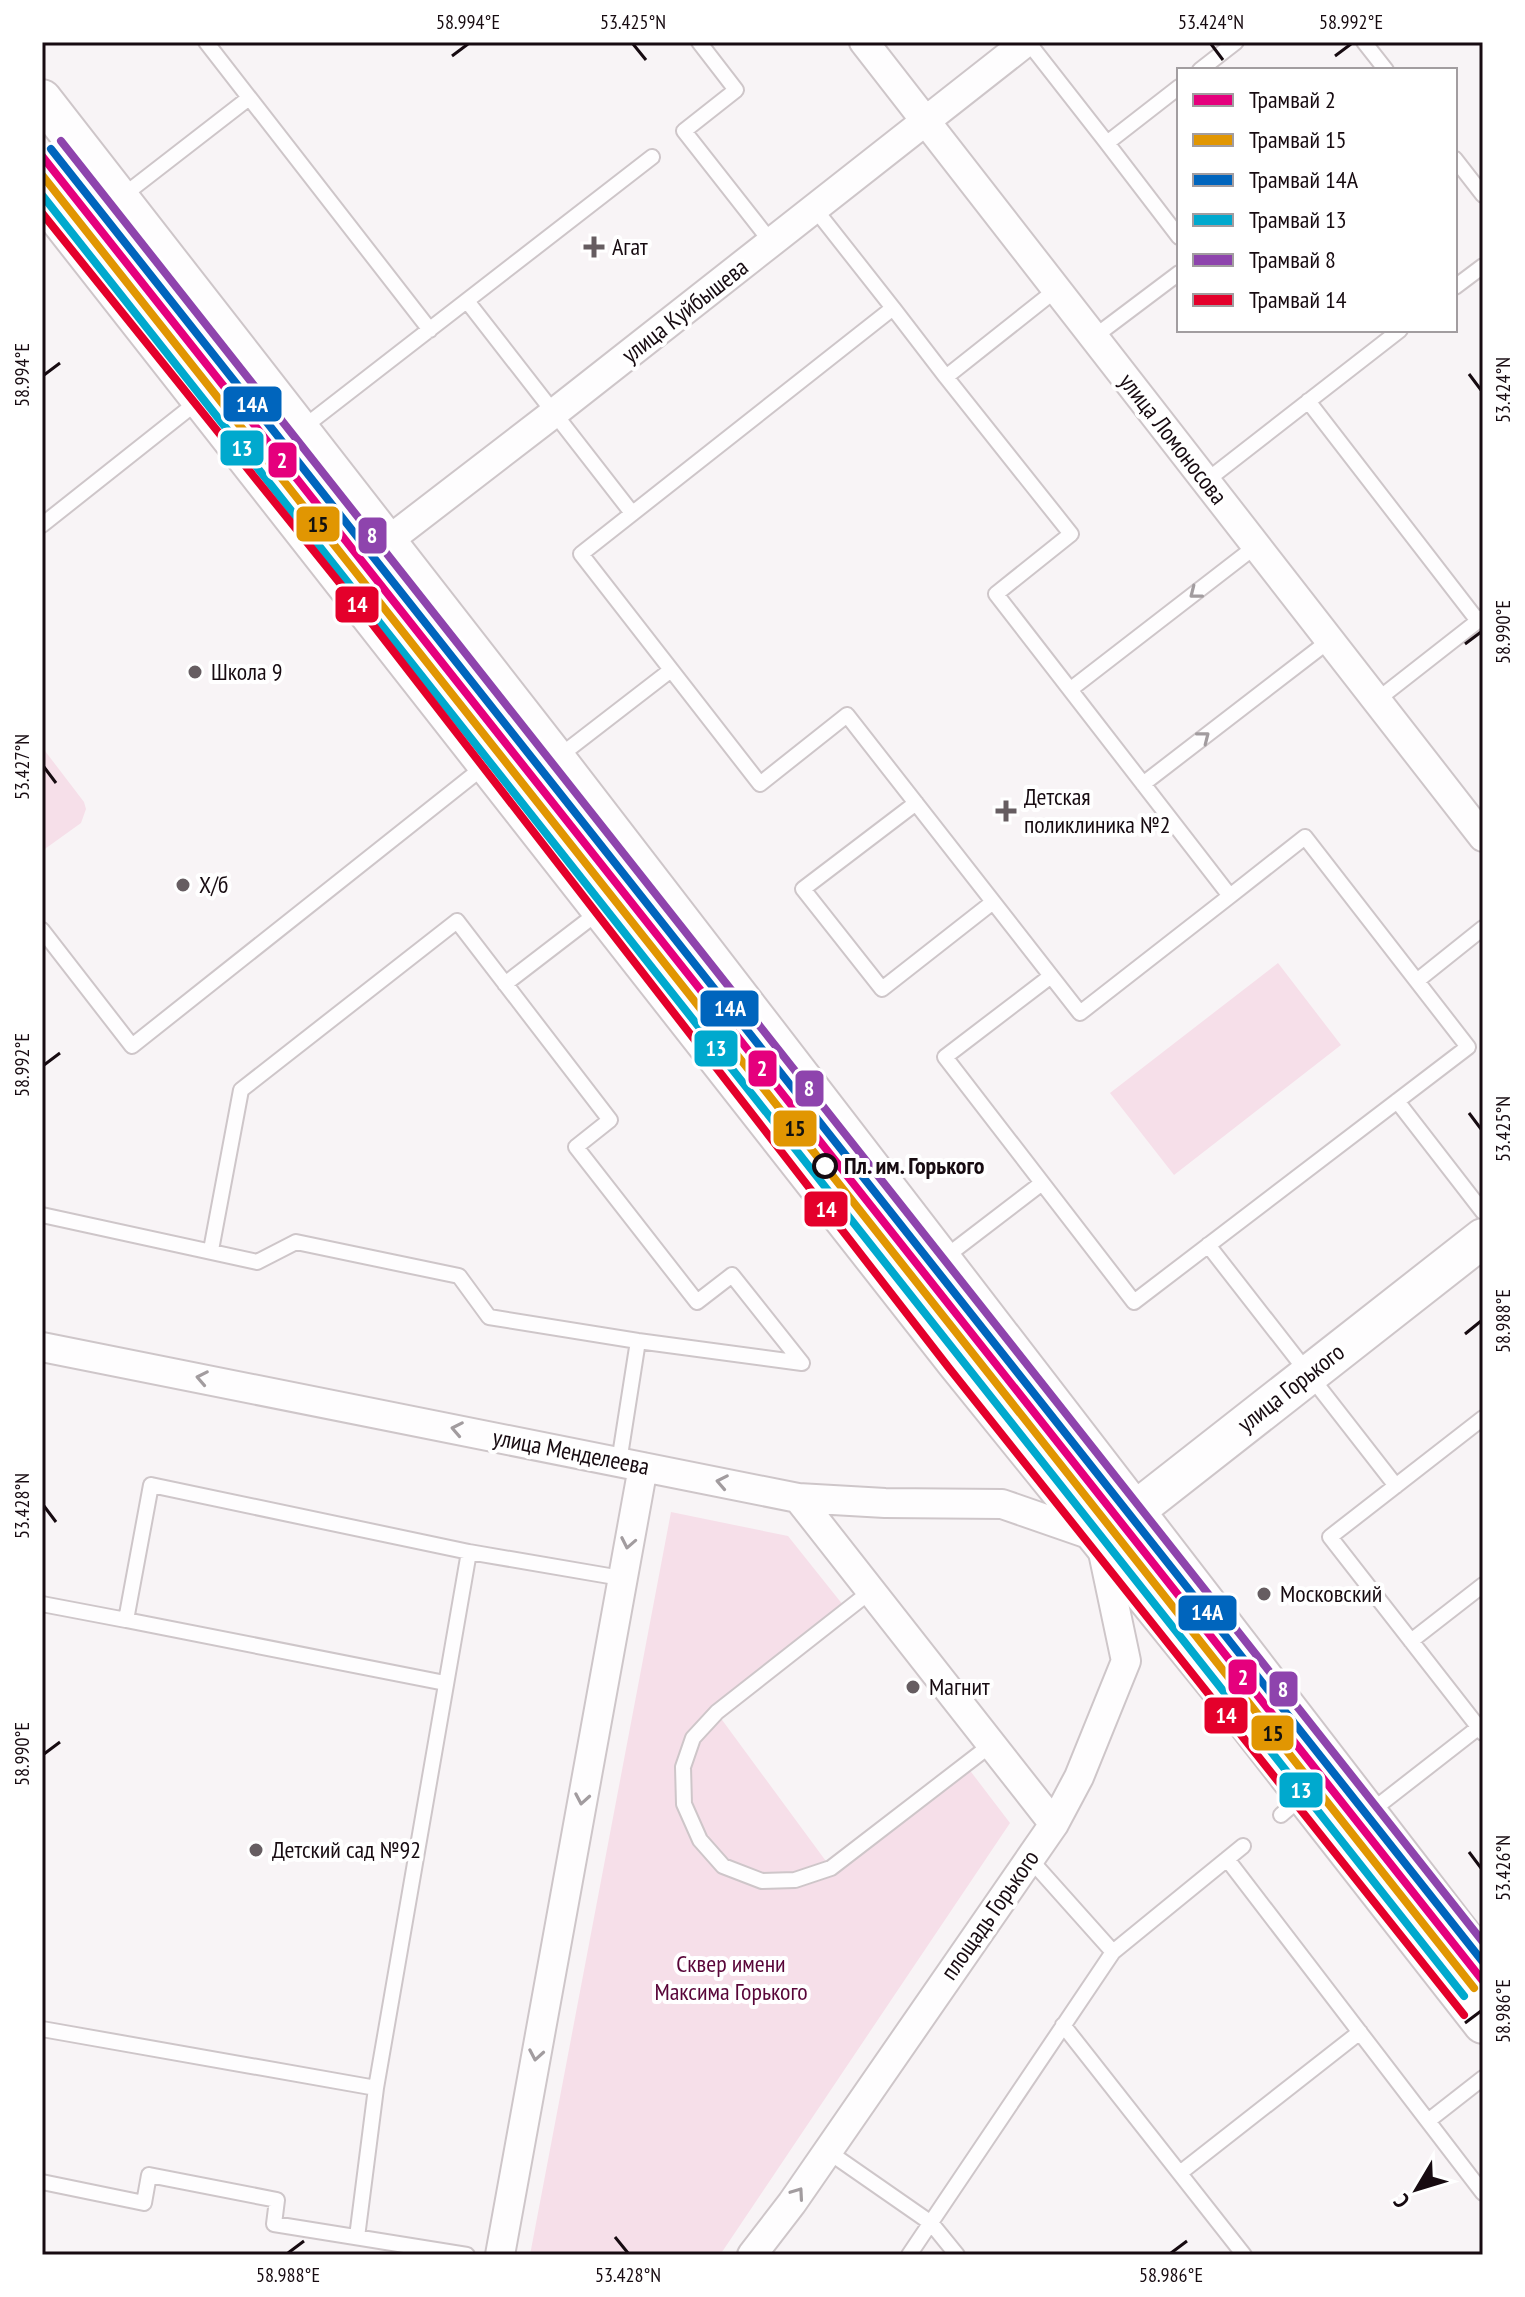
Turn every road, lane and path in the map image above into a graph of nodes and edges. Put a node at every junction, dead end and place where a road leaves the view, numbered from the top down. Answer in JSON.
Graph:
{"nodes":[{"id":1,"x":206,"y":42,"type":"edge"},
{"id":2,"x":699,"y":42,"type":"edge"},
{"id":3,"x":864,"y":42,"type":"edge"},
{"id":4,"x":1027,"y":42,"type":"edge"},
{"id":5,"x":1236,"y":42,"type":"edge"},
{"id":6,"x":1364,"y":42,"type":"edge"},
{"id":7,"x":1203,"y":68,"type":"edge"},
{"id":8,"x":1384,"y":68,"type":"edge"},
{"id":9,"x":1177,"y":89,"type":"edge"},
{"id":10,"x":249,"y":98,"type":"junction"},
{"id":11,"x":42,"y":99,"type":"edge"},
{"id":12,"x":925,"y":121,"type":"junction"},
{"id":13,"x":1107,"y":143,"type":"junction"},
{"id":14,"x":652,"y":157,"type":"dead end"},
{"id":15,"x":1457,"y":162,"type":"edge"},
{"id":16,"x":1483,"y":195,"type":"edge"},
{"id":17,"x":42,"y":197,"type":"edge"},
{"id":18,"x":120,"y":198,"type":"junction"},
{"id":19,"x":815,"y":209,"type":"junction"},
{"id":20,"x":1177,"y":234,"type":"edge"},
{"id":21,"x":772,"y":243,"type":"junction"},
{"id":22,"x":1483,"y":266,"type":"edge"},
{"id":23,"x":1177,"y":275,"type":"edge"},
{"id":24,"x":1457,"y":286,"type":"edge"},
{"id":25,"x":1057,"y":289,"type":"junction"},
{"id":26,"x":467,"y":301,"type":"junction"},
{"id":27,"x":893,"y":308,"type":"junction"},
{"id":28,"x":430,"y":330,"type":"junction"},
{"id":29,"x":1397,"y":332,"type":"edge"},
{"id":30,"x":1094,"y":337,"type":"junction"},
{"id":31,"x":946,"y":377,"type":"junction"},
{"id":32,"x":201,"y":399,"type":"junction"},
{"id":33,"x":1308,"y":401,"type":"junction"},
{"id":34,"x":554,"y":413,"type":"junction"},
{"id":35,"x":300,"y":430,"type":"junction"},
{"id":36,"x":1206,"y":481,"type":"junction"},
{"id":37,"x":632,"y":513,"type":"junction"},
{"id":38,"x":42,"y":525,"type":"edge"},
{"id":39,"x":386,"y":542,"type":"junction"},
{"id":40,"x":1256,"y":546,"type":"junction"},
{"id":41,"x":341,"y":577,"type":"junction"},
{"id":42,"x":1481,"y":619,"type":"edge"},
{"id":43,"x":1330,"y":640,"type":"junction"},
{"id":44,"x":671,"y":670,"type":"junction"},
{"id":45,"x":1071,"y":689,"type":"junction"},
{"id":46,"x":1377,"y":700,"type":"junction"},
{"id":47,"x":556,"y":759,"type":"junction"},
{"id":48,"x":488,"y":764,"type":"junction"},
{"id":49,"x":1143,"y":784,"type":"junction"},
{"id":50,"x":916,"y":803,"type":"junction"},
{"id":51,"x":1483,"y":837,"type":"edge"},
{"id":52,"x":1230,"y":896,"type":"junction"},
{"id":53,"x":993,"y":902,"type":"junction"},
{"id":54,"x":602,"y":910,"type":"junction"},
{"id":55,"x":1483,"y":928,"type":"edge"},
{"id":56,"x":42,"y":930,"type":"edge"},
{"id":57,"x":1051,"y":976,"type":"junction"},
{"id":58,"x":1418,"y":980,"type":"junction"},
{"id":59,"x":505,"y":984,"type":"junction"},
{"id":60,"x":1397,"y":1101,"type":"junction"},
{"id":61,"x":1042,"y":1183,"type":"junction"},
{"id":62,"x":1483,"y":1212,"type":"edge"},
{"id":63,"x":42,"y":1215,"type":"edge"},
{"id":64,"x":1483,"y":1238,"type":"edge"},
{"id":65,"x":1208,"y":1245,"type":"junction"},
{"id":66,"x":211,"y":1250,"type":"junction"},
{"id":67,"x":942,"y":1260,"type":"junction"},
{"id":68,"x":638,"y":1341,"type":"junction"},
{"id":69,"x":42,"y":1347,"type":"edge"},
{"id":70,"x":1309,"y":1374,"type":"junction"},
{"id":71,"x":1483,"y":1418,"type":"edge"},
{"id":72,"x":631,"y":1464,"type":"junction"},
{"id":73,"x":1396,"y":1486,"type":"junction"},
{"id":74,"x":798,"y":1498,"type":"junction"},
{"id":75,"x":1135,"y":1511,"type":"junction"},
{"id":76,"x":1100,"y":1538,"type":"junction"},
{"id":77,"x":469,"y":1552,"type":"junction"},
{"id":78,"x":621,"y":1578,"type":"junction"},
{"id":79,"x":1483,"y":1585,"type":"edge"},
{"id":80,"x":871,"y":1591,"type":"junction"},
{"id":81,"x":42,"y":1604,"type":"edge"},
{"id":82,"x":126,"y":1620,"type":"junction"},
{"id":83,"x":1411,"y":1641,"type":"junction"},
{"id":84,"x":445,"y":1683,"type":"junction"},
{"id":85,"x":1482,"y":1728,"type":"edge"},
{"id":86,"x":992,"y":1744,"type":"junction"},
{"id":87,"x":1368,"y":1814,"type":"junction"},
{"id":88,"x":1054,"y":1824,"type":"junction"},
{"id":89,"x":1243,"y":1846,"type":"dead end"},
{"id":90,"x":1029,"y":1858,"type":"junction"},
{"id":91,"x":1227,"y":1859,"type":"junction"},
{"id":92,"x":1113,"y":1952,"type":"junction"},
{"id":93,"x":1483,"y":1963,"type":"edge"},
{"id":94,"x":1483,"y":2024,"type":"edge"},
{"id":95,"x":1063,"y":2025,"type":"junction"},
{"id":96,"x":42,"y":2029,"type":"edge"},
{"id":97,"x":1360,"y":2032,"type":"junction"},
{"id":98,"x":1483,"y":2078,"type":"edge"},
{"id":99,"x":376,"y":2088,"type":"junction"},
{"id":100,"x":1428,"y":2121,"type":"junction"},
{"id":101,"x":836,"y":2157,"type":"dead end"},
{"id":102,"x":1180,"y":2173,"type":"junction"},
{"id":103,"x":42,"y":2182,"type":"edge"},
{"id":104,"x":1483,"y":2193,"type":"edge"},
{"id":105,"x":931,"y":2223,"type":"junction"},
{"id":106,"x":357,"y":2237,"type":"junction"},
{"id":107,"x":467,"y":2255,"type":"edge"},
{"id":108,"x":500,"y":2255,"type":"edge"},
{"id":109,"x":752,"y":2255,"type":"edge"},
{"id":110,"x":909,"y":2255,"type":"edge"},
{"id":111,"x":957,"y":2255,"type":"edge"},
{"id":112,"x":1244,"y":2255,"type":"edge"}],
"edges":[{"from":1,"to":10,"type":"lane"},
{"from":2,"to":21,"type":"lane"},
{"from":3,"to":12,"type":"street","name":"улица Ломоносова"},
{"from":4,"to":12,"type":"street","name":"улица Куйбышева"},
{"from":4,"to":13,"type":"lane"},
{"from":5,"to":7,"type":"lane"},
{"from":6,"to":8,"type":"lane"},
{"from":9,"to":13,"type":"lane"},
{"from":10,"to":18,"type":"lane"},
{"from":10,"to":28,"type":"lane"},
{"from":11,"to":18,"type":"main road"},
{"from":12,"to":19,"type":"street","name":"улица Куйбышева"},
{"from":12,"to":25,"type":"street","name":"улица Ломоносова"},
{"from":13,"to":20,"type":"lane"},
{"from":14,"to":26,"type":"lane"},
{"from":15,"to":16,"type":"lane"},
{"from":17,"to":32,"type":"main road"},
{"from":18,"to":35,"type":"main road"},
{"from":19,"to":21,"type":"street","name":"улица Куйбышева"},
{"from":19,"to":27,"type":"lane"},
{"from":21,"to":34,"type":"street","name":"улица Куйбышева"},
{"from":22,"to":24,"type":"lane"},
{"from":23,"to":30,"type":"lane"},
{"from":25,"to":30,"type":"street","name":"улица Ломоносова"},
{"from":25,"to":31,"type":"lane"},
{"from":26,"to":28,"type":"lane"},
{"from":26,"to":34,"type":"lane"},
{"from":27,"to":31,"type":"lane"},
{"from":27,"to":37,"type":"lane"},
{"from":28,"to":35,"type":"lane"},
{"from":29,"to":33,"type":"lane"},
{"from":30,"to":36,"type":"street","name":"улица Ломоносова"},
{"from":31,"to":45,"type":"lane"},
{"from":32,"to":38,"type":"lane"},
{"from":32,"to":41,"type":"main road"},
{"from":33,"to":36,"type":"lane"},
{"from":33,"to":42,"type":"lane"},
{"from":34,"to":37,"type":"lane"},
{"from":34,"to":39,"type":"street","name":"улица Куйбышева"},
{"from":35,"to":39,"type":"main road"},
{"from":36,"to":40,"type":"street","name":"улица Ломоносова"},
{"from":37,"to":44,"type":"lane"},
{"from":39,"to":41,"type":"street","name":"улица Куйбышева"},
{"from":39,"to":47,"type":"main road"},
{"from":40,"to":43,"type":"street","name":"улица Ломоносова"},
{"from":40,"to":45,"type":"lane","one_way":true},
{"from":41,"to":48,"type":"main road"},
{"from":42,"to":46,"type":"lane"},
{"from":43,"to":46,"type":"street","name":"улица Ломоносова"},
{"from":49,"to":43,"type":"lane","one_way":true},
{"from":44,"to":47,"type":"lane"},
{"from":44,"to":50,"type":"lane"},
{"from":45,"to":49,"type":"lane"},
{"from":46,"to":51,"type":"street","name":"улица Ломоносова"},
{"from":47,"to":67,"type":"main road"},
{"from":48,"to":54,"type":"main road"},
{"from":48,"to":56,"type":"lane"},
{"from":49,"to":52,"type":"lane"},
{"from":50,"to":53,"type":"lane"},
{"from":50,"to":53,"type":"lane"},
{"from":52,"to":57,"type":"lane"},
{"from":52,"to":58,"type":"lane"},
{"from":53,"to":57,"type":"lane"},
{"from":54,"to":59,"type":"lane"},
{"from":54,"to":76,"type":"main road"},
{"from":55,"to":58,"type":"lane"},
{"from":57,"to":61,"type":"lane"},
{"from":58,"to":60,"type":"lane"},
{"from":59,"to":66,"type":"lane"},
{"from":59,"to":68,"type":"lane"},
{"from":60,"to":62,"type":"lane"},
{"from":60,"to":65,"type":"lane"},
{"from":61,"to":65,"type":"lane"},
{"from":61,"to":67,"type":"lane"},
{"from":63,"to":66,"type":"lane"},
{"from":64,"to":70,"type":"main road","name":"улица Горького"},
{"from":65,"to":70,"type":"lane"},
{"from":66,"to":68,"type":"lane"},
{"from":67,"to":75,"type":"main road"},
{"from":68,"to":72,"type":"lane"},
{"from":72,"to":69,"type":"street","name":"улица Менделеева","one_way":true},
{"from":70,"to":73,"type":"lane"},
{"from":70,"to":75,"type":"main road","name":"улица Горького"},
{"from":71,"to":73,"type":"lane"},
{"from":74,"to":72,"type":"street","name":"улица Менделеева","one_way":true},
{"from":72,"to":78,"type":"street","one_way":true},
{"from":73,"to":83,"type":"lane"},
{"from":74,"to":76,"type":"street","name":"улица Менделеева"},
{"from":74,"to":80,"type":"street"},
{"from":75,"to":76,"type":"main road","name":"улица Горького"},
{"from":75,"to":87,"type":"main road"},
{"from":76,"to":88,"type":"street","name":"площадь Горького"},
{"from":76,"to":94,"type":"main road"},
{"from":77,"to":78,"type":"lane"},
{"from":77,"to":82,"type":"lane"},
{"from":77,"to":84,"type":"lane"},
{"from":78,"to":108,"type":"street","one_way":true},
{"from":79,"to":83,"type":"lane"},
{"from":80,"to":86,"type":"street"},
{"from":80,"to":86,"type":"lane"},
{"from":81,"to":82,"type":"lane"},
{"from":82,"to":84,"type":"lane"},
{"from":83,"to":85,"type":"lane"},
{"from":84,"to":99,"type":"lane"},
{"from":85,"to":87,"type":"lane"},
{"from":86,"to":88,"type":"street"},
{"from":87,"to":93,"type":"main road"},
{"from":88,"to":90,"type":"street","name":"площадь Горького"},
{"from":89,"to":91,"type":"lane"},
{"from":90,"to":92,"type":"lane"},
{"from":109,"to":90,"type":"street","name":"площадь Горького","one_way":true},
{"from":91,"to":92,"type":"lane"},
{"from":91,"to":97,"type":"lane"},
{"from":92,"to":95,"type":"lane"},
{"from":95,"to":102,"type":"lane"},
{"from":95,"to":105,"type":"lane"},
{"from":96,"to":99,"type":"lane"},
{"from":97,"to":100,"type":"lane"},
{"from":97,"to":102,"type":"lane"},
{"from":98,"to":100,"type":"lane"},
{"from":99,"to":106,"type":"lane"},
{"from":100,"to":104,"type":"lane"},
{"from":101,"to":105,"type":"lane"},
{"from":102,"to":112,"type":"lane"},
{"from":103,"to":106,"type":"lane"},
{"from":105,"to":110,"type":"lane"},
{"from":105,"to":111,"type":"lane"},
{"from":106,"to":107,"type":"lane"}]}
